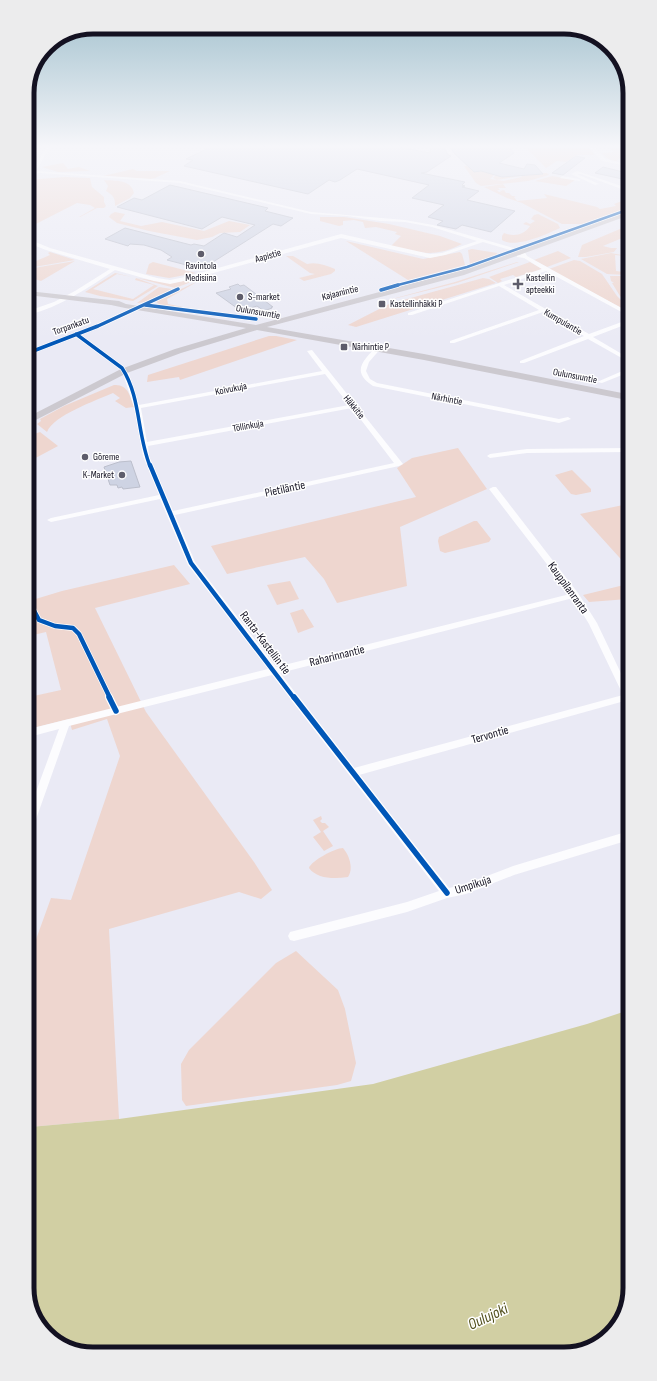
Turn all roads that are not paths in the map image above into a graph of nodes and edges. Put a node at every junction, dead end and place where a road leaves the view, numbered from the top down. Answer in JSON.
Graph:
{"nodes":[{"id":1,"x":300,"y":210,"type":"edge"},
{"id":2,"x":623,"y":216,"type":"edge"},
{"id":3,"x":623,"y":220,"type":"edge"},
{"id":4,"x":478,"y":241,"type":"junction"},
{"id":5,"x":34,"y":244,"type":"edge"},
{"id":6,"x":521,"y":255,"type":"junction"},
{"id":7,"x":115,"y":268,"type":"junction"},
{"id":8,"x":546,"y":269,"type":"junction"},
{"id":9,"x":500,"y":284,"type":"junction"},
{"id":10,"x":34,"y":294,"type":"edge"},
{"id":11,"x":66,"y":297,"type":"junction"},
{"id":12,"x":111,"y":302,"type":"junction"},
{"id":13,"x":543,"y":310,"type":"junction"},
{"id":14,"x":34,"y":311,"type":"edge"},
{"id":15,"x":623,"y":311,"type":"edge"},
{"id":16,"x":410,"y":314,"type":"dead end"},
{"id":17,"x":623,"y":323,"type":"edge"},
{"id":18,"x":98,"y":326,"type":"dead end"},
{"id":19,"x":278,"y":326,"type":"junction"},
{"id":20,"x":255,"y":327,"type":"junction"},
{"id":21,"x":267,"y":327,"type":"junction"},
{"id":22,"x":76,"y":334,"type":"junction"},
{"id":23,"x":588,"y":336,"type":"junction"},
{"id":24,"x":452,"y":342,"type":"dead end"},
{"id":25,"x":378,"y":348,"type":"junction"},
{"id":26,"x":34,"y":351,"type":"edge"},
{"id":27,"x":310,"y":351,"type":"dead end"},
{"id":28,"x":623,"y":357,"type":"edge"},
{"id":29,"x":522,"y":362,"type":"dead end"},
{"id":30,"x":325,"y":372,"type":"junction"},
{"id":31,"x":623,"y":373,"type":"edge"},
{"id":32,"x":125,"y":374,"type":"junction"},
{"id":33,"x":600,"y":382,"type":"dead end"},
{"id":34,"x":623,"y":396,"type":"edge"},
{"id":35,"x":353,"y":406,"type":"junction"},
{"id":36,"x":137,"y":407,"type":"junction"},
{"id":37,"x":34,"y":418,"type":"edge"},
{"id":38,"x":568,"y":419,"type":"dead end"},
{"id":39,"x":143,"y":445,"type":"junction"},
{"id":40,"x":623,"y":450,"type":"edge"},
{"id":41,"x":490,"y":456,"type":"dead end"},
{"id":42,"x":399,"y":464,"type":"joint"},
{"id":43,"x":493,"y":489,"type":"dead end"},
{"id":44,"x":162,"y":496,"type":"junction"},
{"id":45,"x":170,"y":514,"type":"junction"},
{"id":46,"x":51,"y":520,"type":"dead end"},
{"id":47,"x":575,"y":595,"type":"junction"},
{"id":48,"x":274,"y":672,"type":"junction"},
{"id":49,"x":623,"y":686,"type":"edge"},
{"id":50,"x":623,"y":698,"type":"edge"},
{"id":51,"x":66,"y":723,"type":"junction"},
{"id":52,"x":34,"y":732,"type":"edge"},
{"id":53,"x":352,"y":773,"type":"junction"},
{"id":54,"x":34,"y":811,"type":"edge"},
{"id":55,"x":623,"y":837,"type":"edge"},
{"id":56,"x":447,"y":893,"type":"junction"},
{"id":57,"x":294,"y":936,"type":"dead end"}],
"edges":[{"from":1,"to":4,"type":"street"},
{"from":2,"to":6,"type":"main road","name":"Kajaanintie"},
{"from":3,"to":6,"type":"main road","name":"Kajaanintie"},
{"from":4,"to":6,"type":"street"},
{"from":4,"to":7,"type":"street","name":"Aapistie"},
{"from":5,"to":7,"type":"street","name":"Aapistie"},
{"from":6,"to":8,"type":"street"},
{"from":6,"to":19,"type":"main road","name":"Kajaanintie"},
{"from":6,"to":21,"type":"main road","name":"Kajaanintie"},
{"from":7,"to":11,"type":"street"},
{"from":8,"to":9,"type":"street"},
{"from":8,"to":15,"type":"street"},
{"from":9,"to":13,"type":"street","name":"Kumpulantie"},
{"from":9,"to":16,"type":"street"},
{"from":10,"to":11,"type":"main road","name":"Oulunsuuntie"},
{"from":11,"to":12,"type":"main road","name":"Oulunsuuntie"},
{"from":11,"to":14,"type":"street"},
{"from":12,"to":20,"type":"main road","name":"Oulunsuuntie"},
{"from":12,"to":21,"type":"main road","name":"Oulunsuuntie"},
{"from":13,"to":23,"type":"street","name":"Kumpulantie"},
{"from":13,"to":24,"type":"street"},
{"from":17,"to":23,"type":"street"},
{"from":18,"to":22,"type":"street","name":"Torpankatu"},
{"from":19,"to":21,"type":"main road","name":"Kajaanintie"},
{"from":19,"to":25,"type":"main road","name":"Oulunsuuntie"},
{"from":20,"to":21,"type":"main road","name":"Oulunsuuntie"},
{"from":20,"to":32,"type":"main road","name":"Kajaanintie"},
{"from":21,"to":25,"type":"main road","name":"Oulunsuuntie"},
{"from":21,"to":32,"type":"main road","name":"Kajaanintie"},
{"from":22,"to":26,"type":"street","name":"Torpankatu"},
{"from":22,"to":32,"type":"street"},
{"from":23,"to":28,"type":"street","name":"Kumpulantie"},
{"from":23,"to":29,"type":"street"},
{"from":25,"to":34,"type":"main road","name":"Oulunsuuntie"},
{"from":25,"to":38,"type":"street","name":"Närhintie"},
{"from":27,"to":30,"type":"street","name":"Häkkitie"},
{"from":30,"to":35,"type":"street","name":"Häkkitie"},
{"from":30,"to":36,"type":"street","name":"Koivukuja"},
{"from":31,"to":33,"type":"street"},
{"from":32,"to":36,"type":"street","name":"Ranta-Kastellin tie"},
{"from":32,"to":37,"type":"main road","name":"Kajaanintie"},
{"from":35,"to":39,"type":"street","name":"Töllinkuja"},
{"from":35,"to":42,"type":"street","name":"Häkkitie"},
{"from":36,"to":39,"type":"street","name":"Ranta-Kastellin tie"},
{"from":39,"to":44,"type":"street","name":"Ranta-Kastellin tie"},
{"from":40,"to":41,"type":"street"},
{"from":42,"to":45,"type":"street","name":"Pietiläntie"},
{"from":43,"to":47,"type":"street","name":"Kauppilanranta"},
{"from":44,"to":45,"type":"street","name":"Ranta-Kastellin tie"},
{"from":44,"to":46,"type":"street"},
{"from":45,"to":48,"type":"street","name":"Ranta-Kastellin tie"},
{"from":47,"to":48,"type":"street","name":"Raharinnantie"},
{"from":47,"to":49,"type":"street","name":"Kauppilanranta"},
{"from":48,"to":51,"type":"street","name":"Raharinnantie"},
{"from":48,"to":53,"type":"street","name":"Ranta-Kastellin tie"},
{"from":50,"to":53,"type":"street","name":"Tervontie"},
{"from":51,"to":52,"type":"street","name":"Raharinnantie"},
{"from":51,"to":54,"type":"street"},
{"from":53,"to":56,"type":"street","name":"Ranta-Kastellin tie"},
{"from":55,"to":56,"type":"street","name":"Umpikuja"},
{"from":56,"to":57,"type":"street","name":"Umpikuja"}]}
